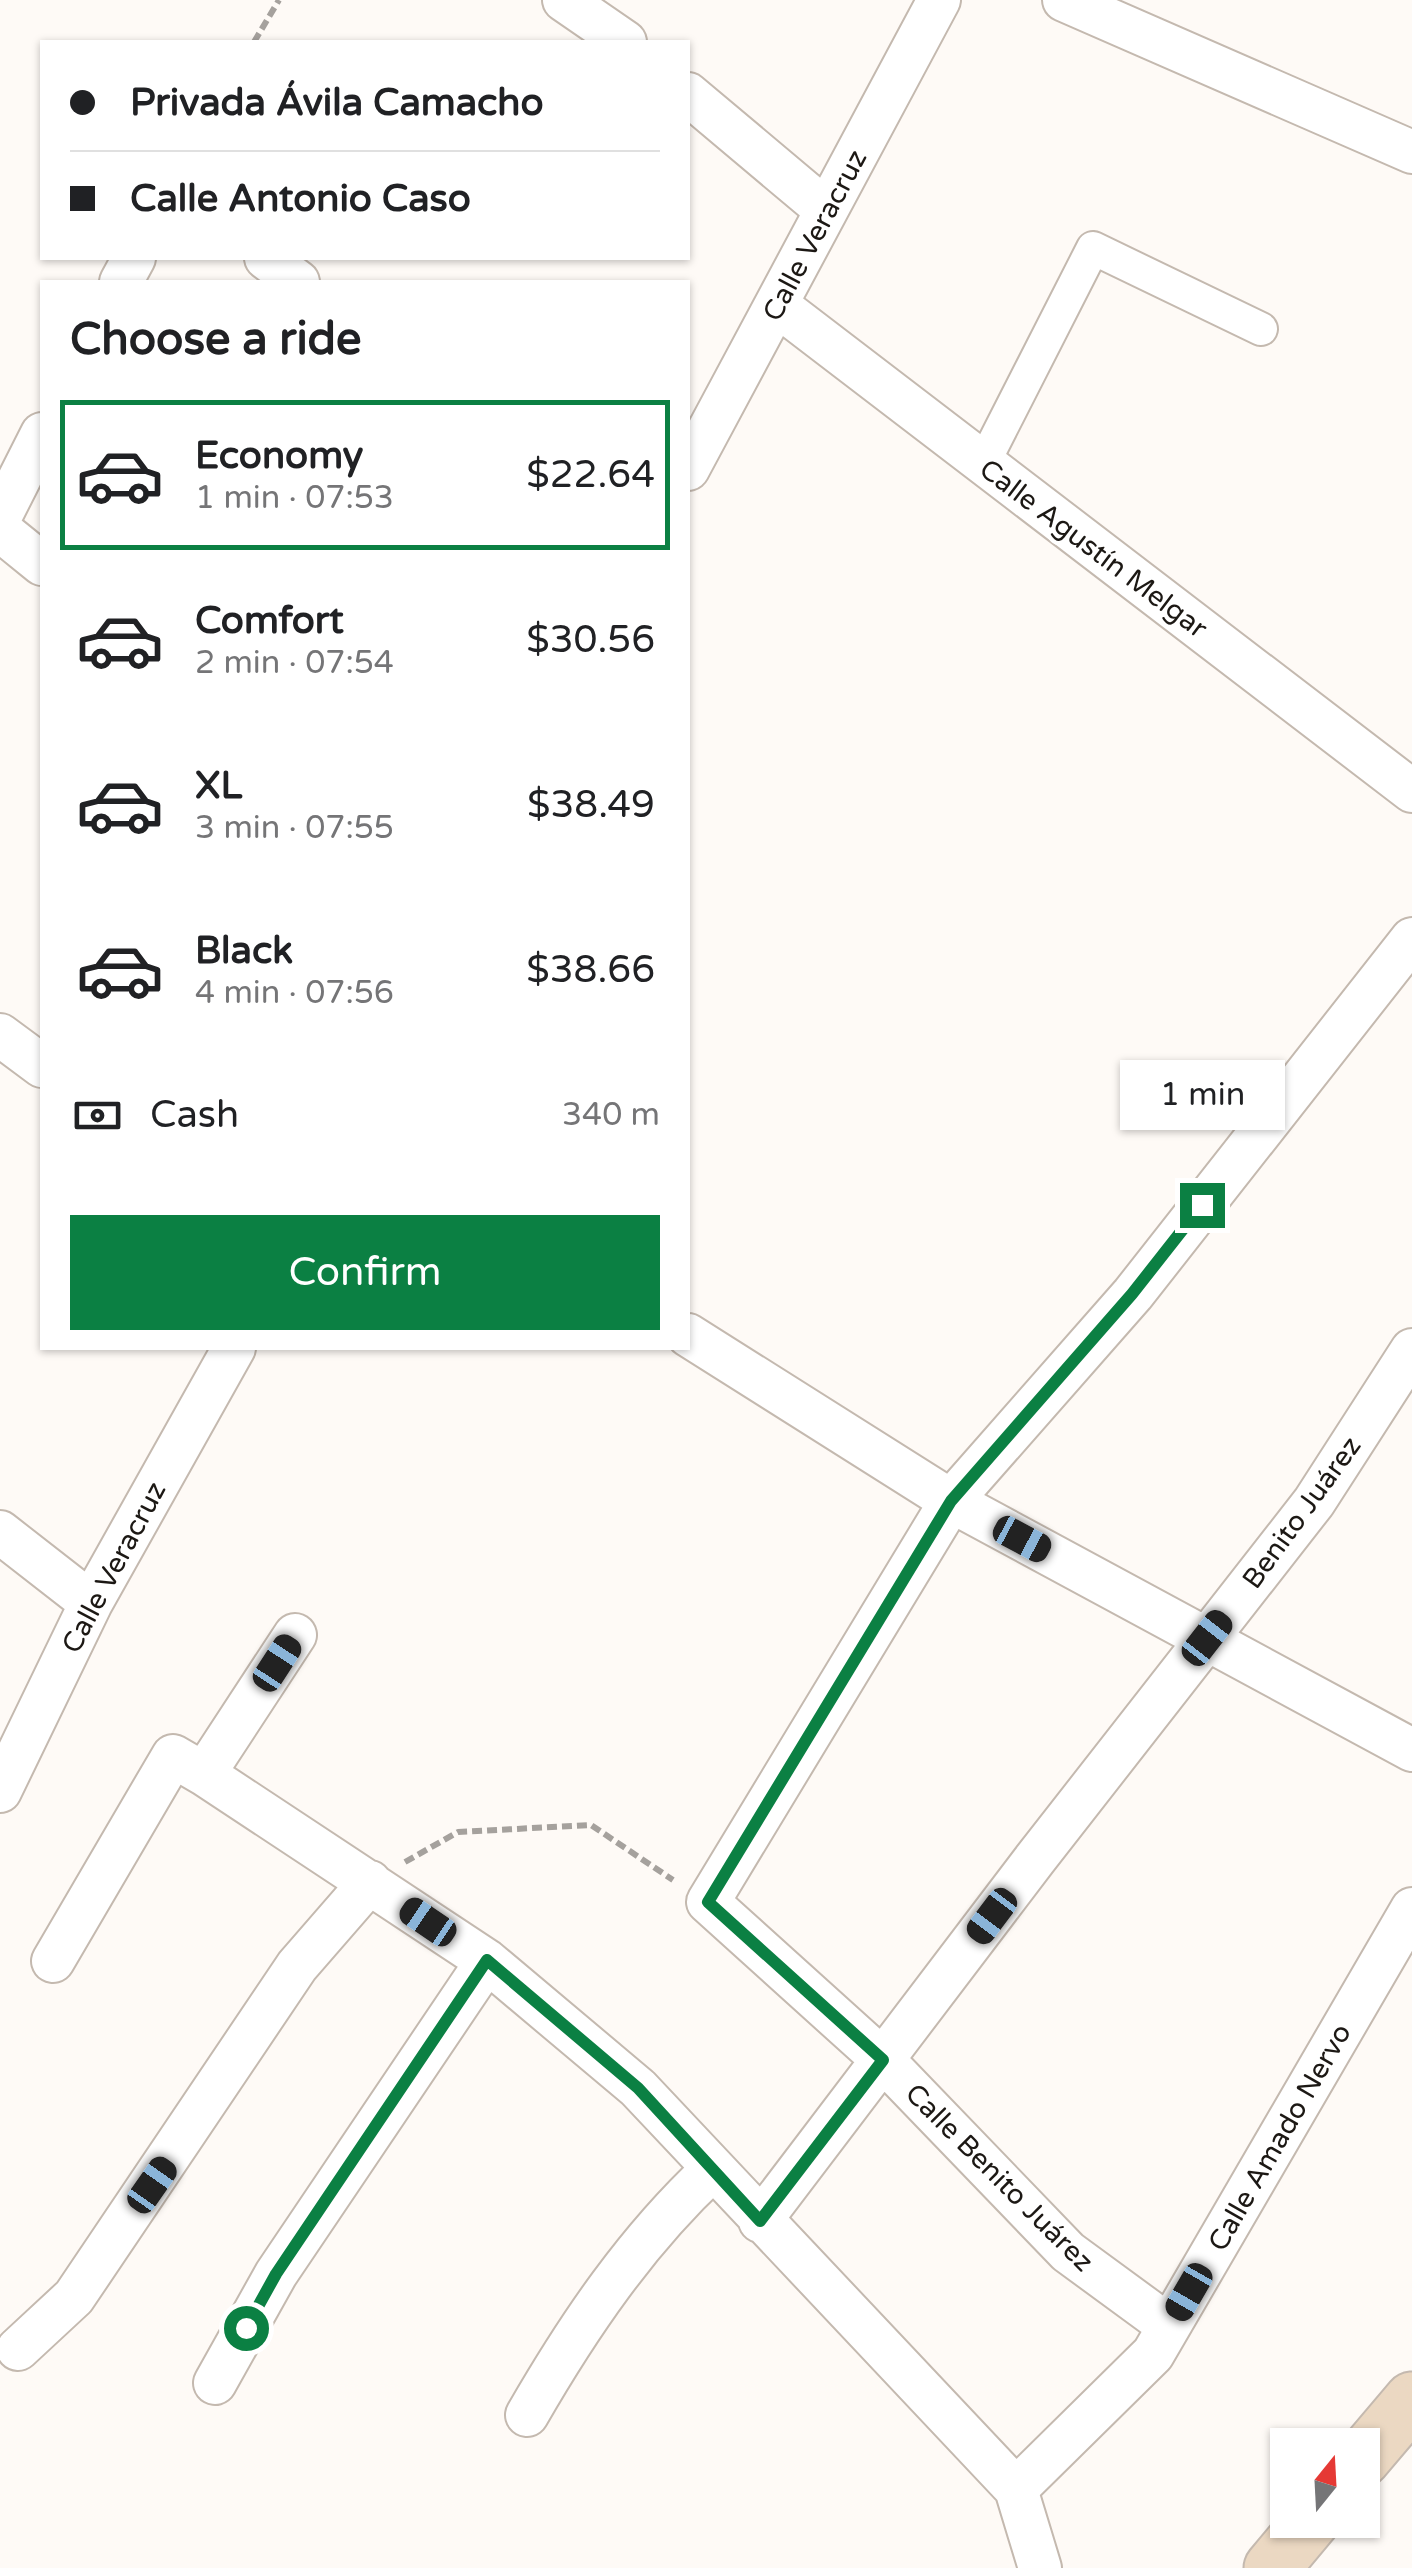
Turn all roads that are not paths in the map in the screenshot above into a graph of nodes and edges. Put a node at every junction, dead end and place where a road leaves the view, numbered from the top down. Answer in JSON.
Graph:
{"nodes":[{"id":1,"x":564,"y":0,"type":"edge"},
{"id":2,"x":939,"y":0,"type":"edge"},
{"id":3,"x":1064,"y":0,"type":"edge"},
{"id":4,"x":622,"y":40,"type":"edge"},
{"id":5,"x":690,"y":96,"type":"edge"},
{"id":6,"x":1412,"y":152,"type":"edge"},
{"id":7,"x":826,"y":210,"type":"junction"},
{"id":8,"x":269,"y":260,"type":"edge"},
{"id":9,"x":295,"y":280,"type":"edge"},
{"id":10,"x":777,"y":305,"type":"junction"},
{"id":11,"x":1261,"y":329,"type":"dead end"},
{"id":12,"x":40,"y":438,"type":"edge"},
{"id":13,"x":983,"y":464,"type":"junction"},
{"id":14,"x":690,"y":465,"type":"edge"},
{"id":15,"x":0,"y":517,"type":"edge"},
{"id":16,"x":0,"y":530,"type":"edge"},
{"id":17,"x":40,"y":562,"type":"edge"},
{"id":18,"x":1412,"y":791,"type":"edge"},
{"id":19,"x":1412,"y":939,"type":"edge"},
{"id":20,"x":0,"y":1035,"type":"edge"},
{"id":21,"x":40,"y":1065,"type":"edge"},
{"id":22,"x":690,"y":1336,"type":"edge"},
{"id":23,"x":233,"y":1350,"type":"edge"},
{"id":24,"x":1412,"y":1350,"type":"edge"},
{"id":25,"x":951,"y":1501,"type":"junction"},
{"id":26,"x":0,"y":1532,"type":"edge"},
{"id":27,"x":91,"y":1603,"type":"junction"},
{"id":28,"x":295,"y":1635,"type":"dead end"},
{"id":29,"x":1207,"y":1638,"type":"junction"},
{"id":30,"x":1412,"y":1750,"type":"edge"},
{"id":31,"x":188,"y":1765,"type":"junction"},
{"id":32,"x":0,"y":1791,"type":"edge"},
{"id":33,"x":1035,"y":1859,"type":"joint"},
{"id":34,"x":370,"y":1882,"type":"junction"},
{"id":35,"x":1412,"y":1909,"type":"edge"},
{"id":36,"x":487,"y":1960,"type":"junction"},
{"id":37,"x":52,"y":1962,"type":"dead end"},
{"id":38,"x":883,"y":2060,"type":"junction"},
{"id":39,"x":712,"y":2170,"type":"junction"},
{"id":40,"x":760,"y":2221,"type":"junction"},
{"id":41,"x":1169,"y":2326,"type":"junction"},
{"id":42,"x":18,"y":2349,"type":"dead end"},
{"id":43,"x":215,"y":2382,"type":"dead end"},
{"id":44,"x":1412,"y":2400,"type":"edge"},
{"id":45,"x":526,"y":2416,"type":"dead end"},
{"id":46,"x":1380,"y":2438,"type":"edge"},
{"id":47,"x":1016,"y":2489,"type":"junction"},
{"id":48,"x":1297,"y":2538,"type":"edge"},
{"id":49,"x":1040,"y":2568,"type":"edge"},
{"id":50,"x":1272,"y":2568,"type":"edge"}],
"edges":[{"from":1,"to":4,"type":"street"},
{"from":2,"to":7,"type":"street","name":"Calle Veracruz"},
{"from":3,"to":6,"type":"street"},
{"from":5,"to":7,"type":"street"},
{"from":7,"to":10,"type":"street","name":"Calle Veracruz"},
{"from":8,"to":9,"type":"street"},
{"from":10,"to":13,"type":"street","name":"Calle Agustín Melgar"},
{"from":10,"to":14,"type":"street","name":"Calle Veracruz"},
{"from":11,"to":13,"type":"street"},
{"from":12,"to":15,"type":"street"},
{"from":13,"to":18,"type":"street","name":"Calle Agustín Melgar"},
{"from":16,"to":17,"type":"street"},
{"from":19,"to":25,"type":"street"},
{"from":20,"to":21,"type":"street"},
{"from":22,"to":25,"type":"street"},
{"from":23,"to":27,"type":"street","name":"Calle Veracruz"},
{"from":24,"to":29,"type":"street","name":"Benito Juárez"},
{"from":25,"to":29,"type":"street"},
{"from":25,"to":38,"type":"street","name":"Calle Benito Juárez"},
{"from":26,"to":27,"type":"street"},
{"from":27,"to":32,"type":"street","name":"Calle Veracruz"},
{"from":28,"to":31,"type":"street"},
{"from":29,"to":30,"type":"street"},
{"from":29,"to":33,"type":"street","name":"Benito Juárez"},
{"from":31,"to":34,"type":"street"},
{"from":31,"to":37,"type":"street"},
{"from":33,"to":38,"type":"street","name":"Calle Benito Juárez"},
{"from":34,"to":36,"type":"street"},
{"from":34,"to":42,"type":"street"},
{"from":35,"to":41,"type":"street","name":"Calle Amado Nervo"},
{"from":36,"to":39,"type":"street"},
{"from":36,"to":43,"type":"street"},
{"from":38,"to":40,"type":"street","name":"Calle Benito Juárez"},
{"from":38,"to":41,"type":"street","name":"Calle Benito Juárez"},
{"from":39,"to":40,"type":"street"},
{"from":39,"to":45,"type":"street"},
{"from":40,"to":47,"type":"street"},
{"from":41,"to":47,"type":"street","name":"Calle Amado Nervo"},
{"from":44,"to":46,"type":"main road"},
{"from":47,"to":49,"type":"street"},
{"from":48,"to":50,"type":"main road"}]}
